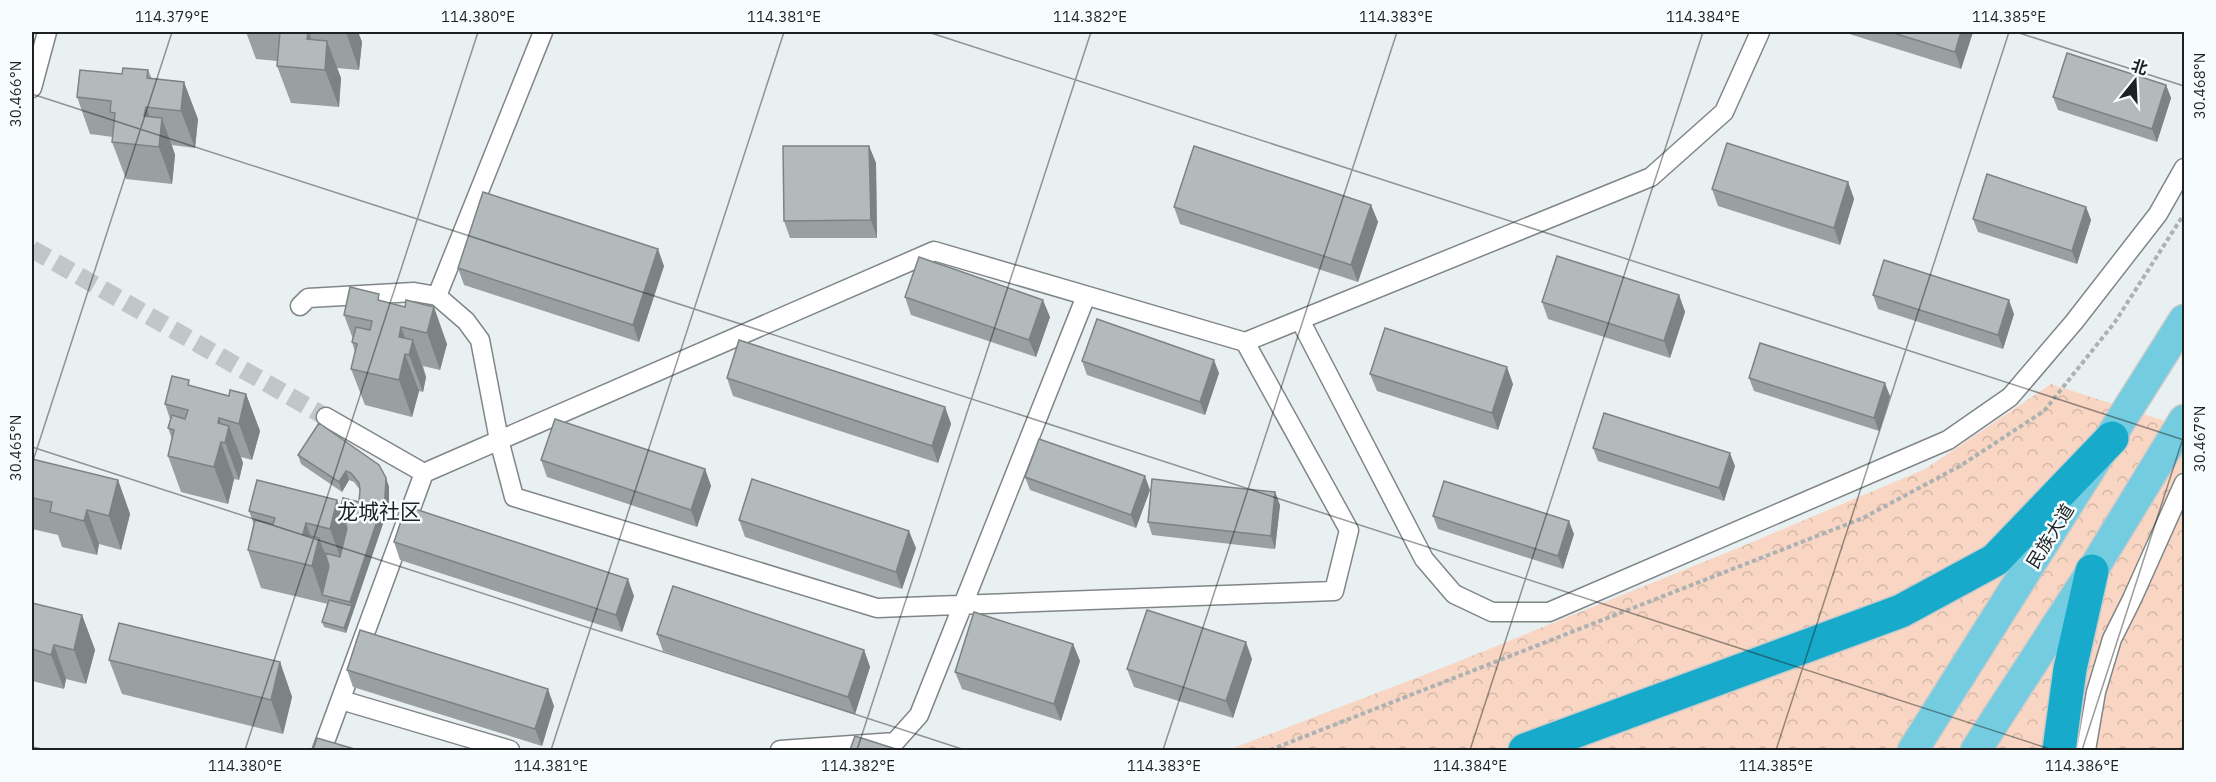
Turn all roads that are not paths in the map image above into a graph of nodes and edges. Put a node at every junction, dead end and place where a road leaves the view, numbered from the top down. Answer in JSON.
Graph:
{"nodes":[{"id":1,"x":47,"y":32,"type":"edge"},
{"id":2,"x":543,"y":32,"type":"edge"},
{"id":3,"x":1760,"y":32,"type":"edge"},
{"id":4,"x":32,"y":88,"type":"edge"},
{"id":5,"x":2184,"y":168,"type":"edge"},
{"id":6,"x":437,"y":296,"type":"junction"},
{"id":7,"x":1086,"y":296,"type":"junction"},
{"id":8,"x":300,"y":306,"type":"dead end"},
{"id":9,"x":1300,"y":320,"type":"junction"},
{"id":10,"x":2184,"y":320,"type":"edge"},
{"id":11,"x":1245,"y":342,"type":"junction"},
{"id":12,"x":326,"y":417,"type":"tunnel mouth"},
{"id":13,"x":2184,"y":420,"type":"edge"},
{"id":14,"x":2112,"y":438,"type":"junction"},
{"id":15,"x":500,"y":440,"type":"junction"},
{"id":16,"x":424,"y":473,"type":"junction"},
{"id":17,"x":2184,"y":483,"type":"edge"},
{"id":18,"x":2092,"y":571,"type":"junction"},
{"id":19,"x":963,"y":605,"type":"junction"},
{"id":20,"x":341,"y":700,"type":"junction"},
{"id":21,"x":322,"y":750,"type":"edge"},
{"id":22,"x":510,"y":750,"type":"edge"},
{"id":23,"x":780,"y":750,"type":"edge"},
{"id":24,"x":1526,"y":750,"type":"edge"},
{"id":25,"x":1913,"y":750,"type":"edge"},
{"id":26,"x":1976,"y":750,"type":"edge"},
{"id":27,"x":2059,"y":750,"type":"edge"},
{"id":28,"x":2086,"y":750,"type":"edge"}],
"edges":[{"from":1,"to":4,"type":"street"},
{"from":2,"to":6,"type":"street"},
{"from":3,"to":9,"type":"street"},
{"from":5,"to":9,"type":"street"},
{"from":6,"to":8,"type":"street"},
{"from":6,"to":15,"type":"street"},
{"from":7,"to":11,"type":"street"},
{"from":7,"to":15,"type":"street"},
{"from":7,"to":19,"type":"street"},
{"from":9,"to":11,"type":"street"},
{"from":10,"to":14,"type":"main road","name":"民族大道"},
{"from":11,"to":19,"type":"street"},
{"from":12,"to":16,"type":"street"},
{"from":13,"to":18,"type":"main road"},
{"from":14,"to":24,"type":"highway"},
{"from":14,"to":25,"type":"main road","name":"民族大道"},
{"from":15,"to":16,"type":"street"},
{"from":15,"to":19,"type":"street"},
{"from":16,"to":20,"type":"street"},
{"from":17,"to":28,"type":"street"},
{"from":18,"to":26,"type":"main road"},
{"from":18,"to":27,"type":"highway"},
{"from":19,"to":23,"type":"street"},
{"from":20,"to":21,"type":"street"},
{"from":20,"to":22,"type":"street"}]}
